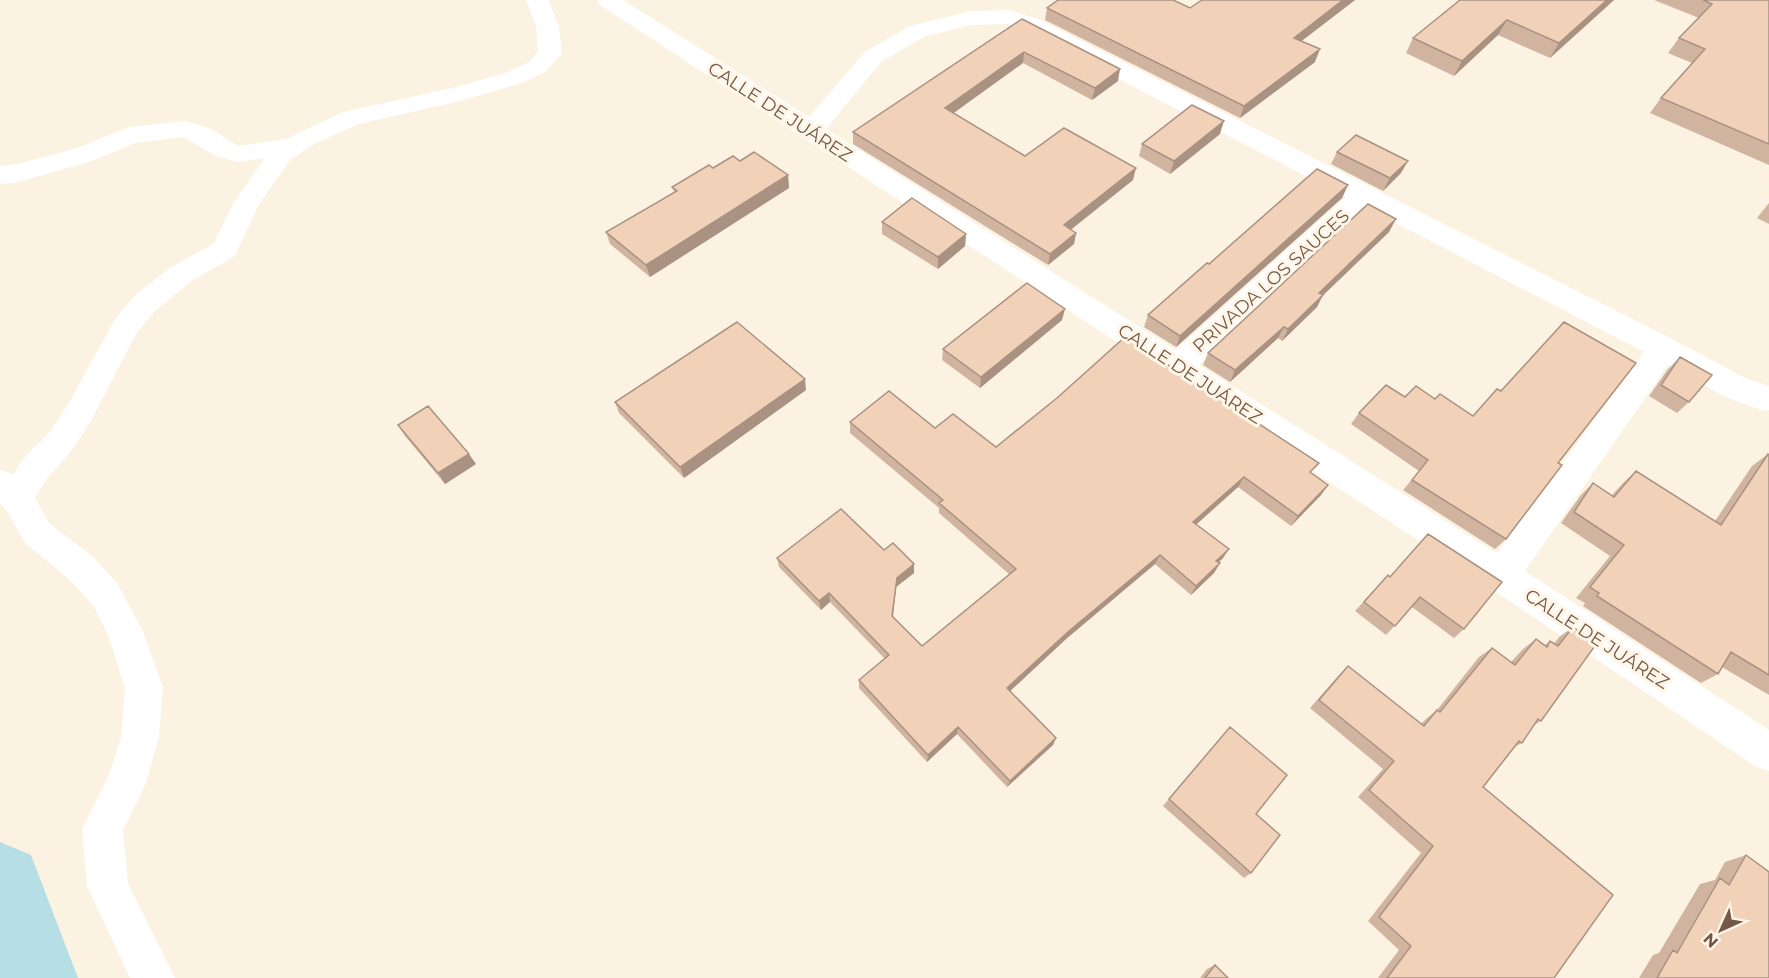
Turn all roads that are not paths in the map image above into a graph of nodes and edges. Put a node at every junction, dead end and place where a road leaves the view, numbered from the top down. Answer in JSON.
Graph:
{"nodes":[{"id":1,"x":537,"y":0,"type":"edge"},
{"id":2,"x":608,"y":0,"type":"edge"},
{"id":3,"x":808,"y":130,"type":"junction"},
{"id":4,"x":292,"y":146,"type":"junction"},
{"id":5,"x":0,"y":175,"type":"edge"},
{"id":6,"x":1364,"y":196,"type":"junction"},
{"id":7,"x":1663,"y":348,"type":"junction"},
{"id":8,"x":1178,"y":366,"type":"junction"},
{"id":9,"x":1769,"y":398,"type":"edge"},
{"id":10,"x":8,"y":490,"type":"edge"},
{"id":11,"x":1502,"y":575,"type":"junction"},
{"id":12,"x":1769,"y":752,"type":"edge"},
{"id":13,"x":153,"y":978,"type":"edge"}],
"edges":[{"from":1,"to":4,"type":"street"},
{"from":2,"to":3,"type":"street","name":"CALLE DE JUÁREZ"},
{"from":3,"to":6,"type":"street"},
{"from":3,"to":8,"type":"street","name":"CALLE DE JUÁREZ"},
{"from":4,"to":5,"type":"street"},
{"from":4,"to":10,"type":"street"},
{"from":6,"to":7,"type":"street"},
{"from":6,"to":8,"type":"street","name":"PRIVADA LOS SAUCES"},
{"from":7,"to":9,"type":"street"},
{"from":7,"to":11,"type":"street"},
{"from":8,"to":11,"type":"street","name":"CALLE DE JUÁREZ"},
{"from":10,"to":13,"type":"street"},
{"from":11,"to":12,"type":"street","name":"CALLE DE JUÁREZ"}]}
